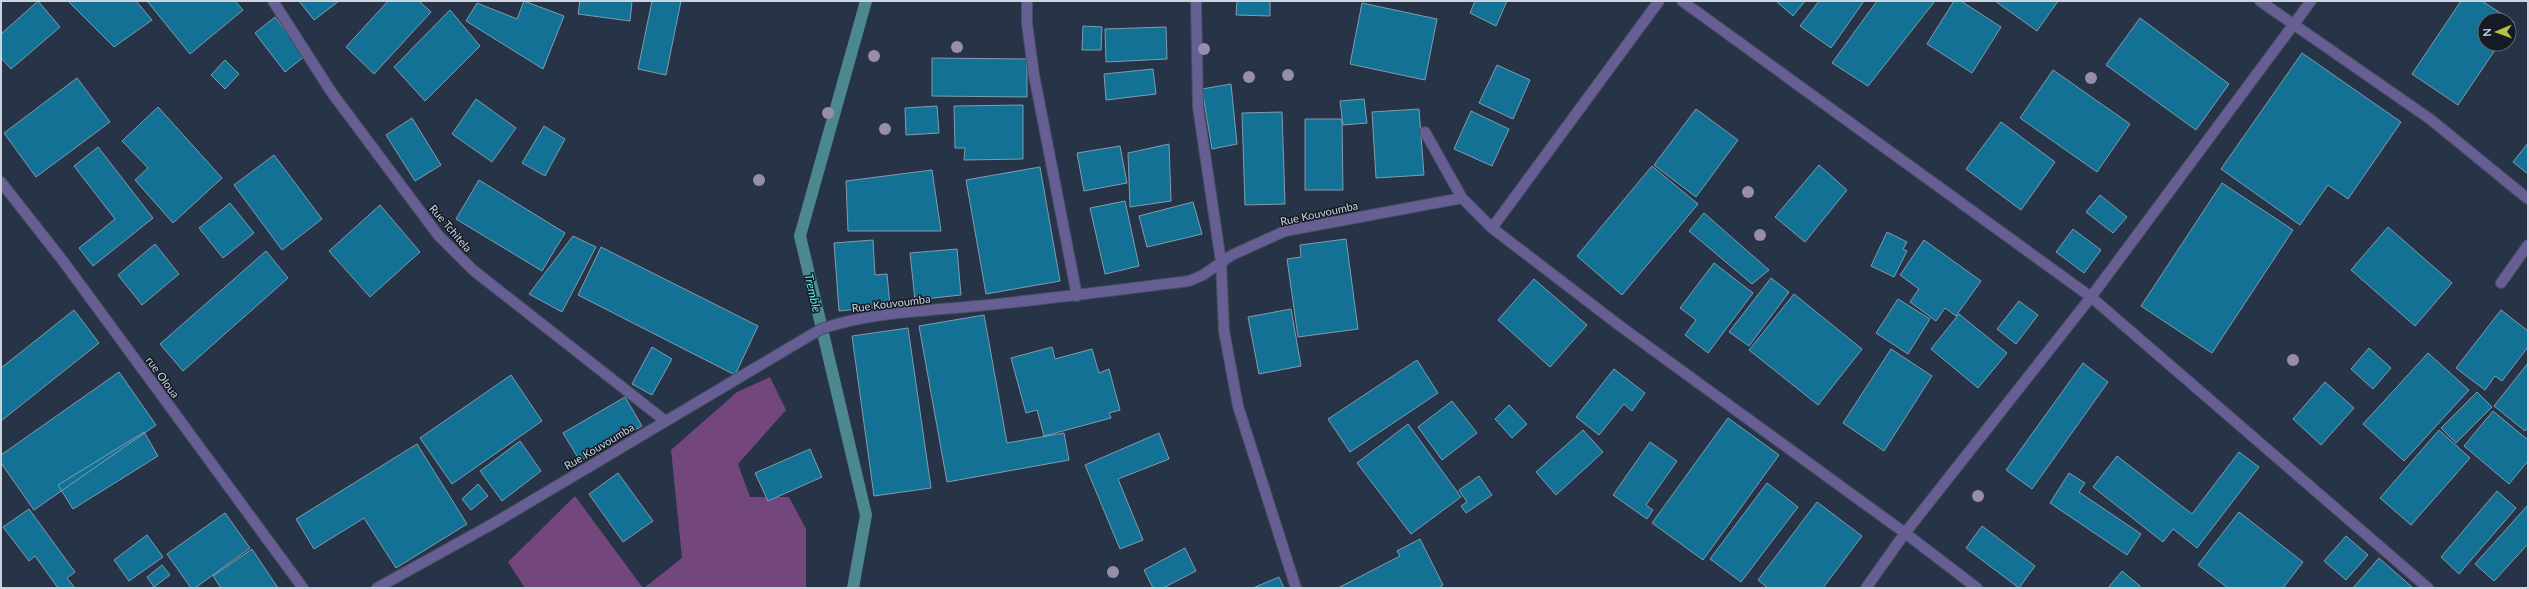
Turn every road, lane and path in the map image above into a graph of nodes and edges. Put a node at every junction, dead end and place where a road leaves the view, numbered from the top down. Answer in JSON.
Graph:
{"nodes":[{"id":1,"x":273,"y":1,"type":"edge"},
{"id":2,"x":1027,"y":1,"type":"edge"},
{"id":3,"x":1196,"y":1,"type":"edge"},
{"id":4,"x":1659,"y":1,"type":"edge"},
{"id":5,"x":1682,"y":1,"type":"edge"},
{"id":6,"x":2260,"y":1,"type":"edge"},
{"id":7,"x":2311,"y":1,"type":"edge"},
{"id":8,"x":2293,"y":25,"type":"junction"},
{"id":9,"x":1425,"y":132,"type":"dead end"},
{"id":10,"x":1,"y":182,"type":"edge"},
{"id":11,"x":1462,"y":198,"type":"junction"},
{"id":12,"x":2528,"y":199,"type":"edge"},
{"id":13,"x":1492,"y":228,"type":"junction"},
{"id":14,"x":2528,"y":245,"type":"edge"},
{"id":15,"x":1221,"y":262,"type":"junction"},
{"id":16,"x":2501,"y":283,"type":"dead end"},
{"id":17,"x":1077,"y":296,"type":"junction"},
{"id":18,"x":2091,"y":296,"type":"junction"},
{"id":19,"x":664,"y":420,"type":"junction"},
{"id":20,"x":1905,"y":533,"type":"junction"},
{"id":21,"x":303,"y":588,"type":"edge"},
{"id":22,"x":377,"y":588,"type":"edge"},
{"id":23,"x":1296,"y":588,"type":"edge"},
{"id":24,"x":1866,"y":588,"type":"edge"},
{"id":25,"x":1977,"y":588,"type":"edge"},
{"id":26,"x":2428,"y":588,"type":"edge"}],
"edges":[{"from":1,"to":19,"type":"street","name":"Rue Tchitela"},
{"from":2,"to":17,"type":"street"},
{"from":3,"to":15,"type":"street"},
{"from":4,"to":13,"type":"street"},
{"from":5,"to":18,"type":"street"},
{"from":6,"to":8,"type":"street"},
{"from":7,"to":8,"type":"street"},
{"from":8,"to":12,"type":"street"},
{"from":8,"to":18,"type":"street"},
{"from":9,"to":11,"type":"street"},
{"from":10,"to":21,"type":"street","name":"rue Oloua"},
{"from":11,"to":13,"type":"street"},
{"from":11,"to":15,"type":"street","name":"Rue Kouvoumba"},
{"from":13,"to":20,"type":"street"},
{"from":14,"to":16,"type":"street"},
{"from":15,"to":17,"type":"street","name":"Rue Kouvoumba"},
{"from":15,"to":23,"type":"street"},
{"from":17,"to":19,"type":"street","name":"Rue Kouvoumba"},
{"from":18,"to":20,"type":"street"},
{"from":18,"to":26,"type":"street"},
{"from":19,"to":22,"type":"street","name":"Rue Kouvoumba"},
{"from":20,"to":24,"type":"street"},
{"from":20,"to":25,"type":"street"}]}
